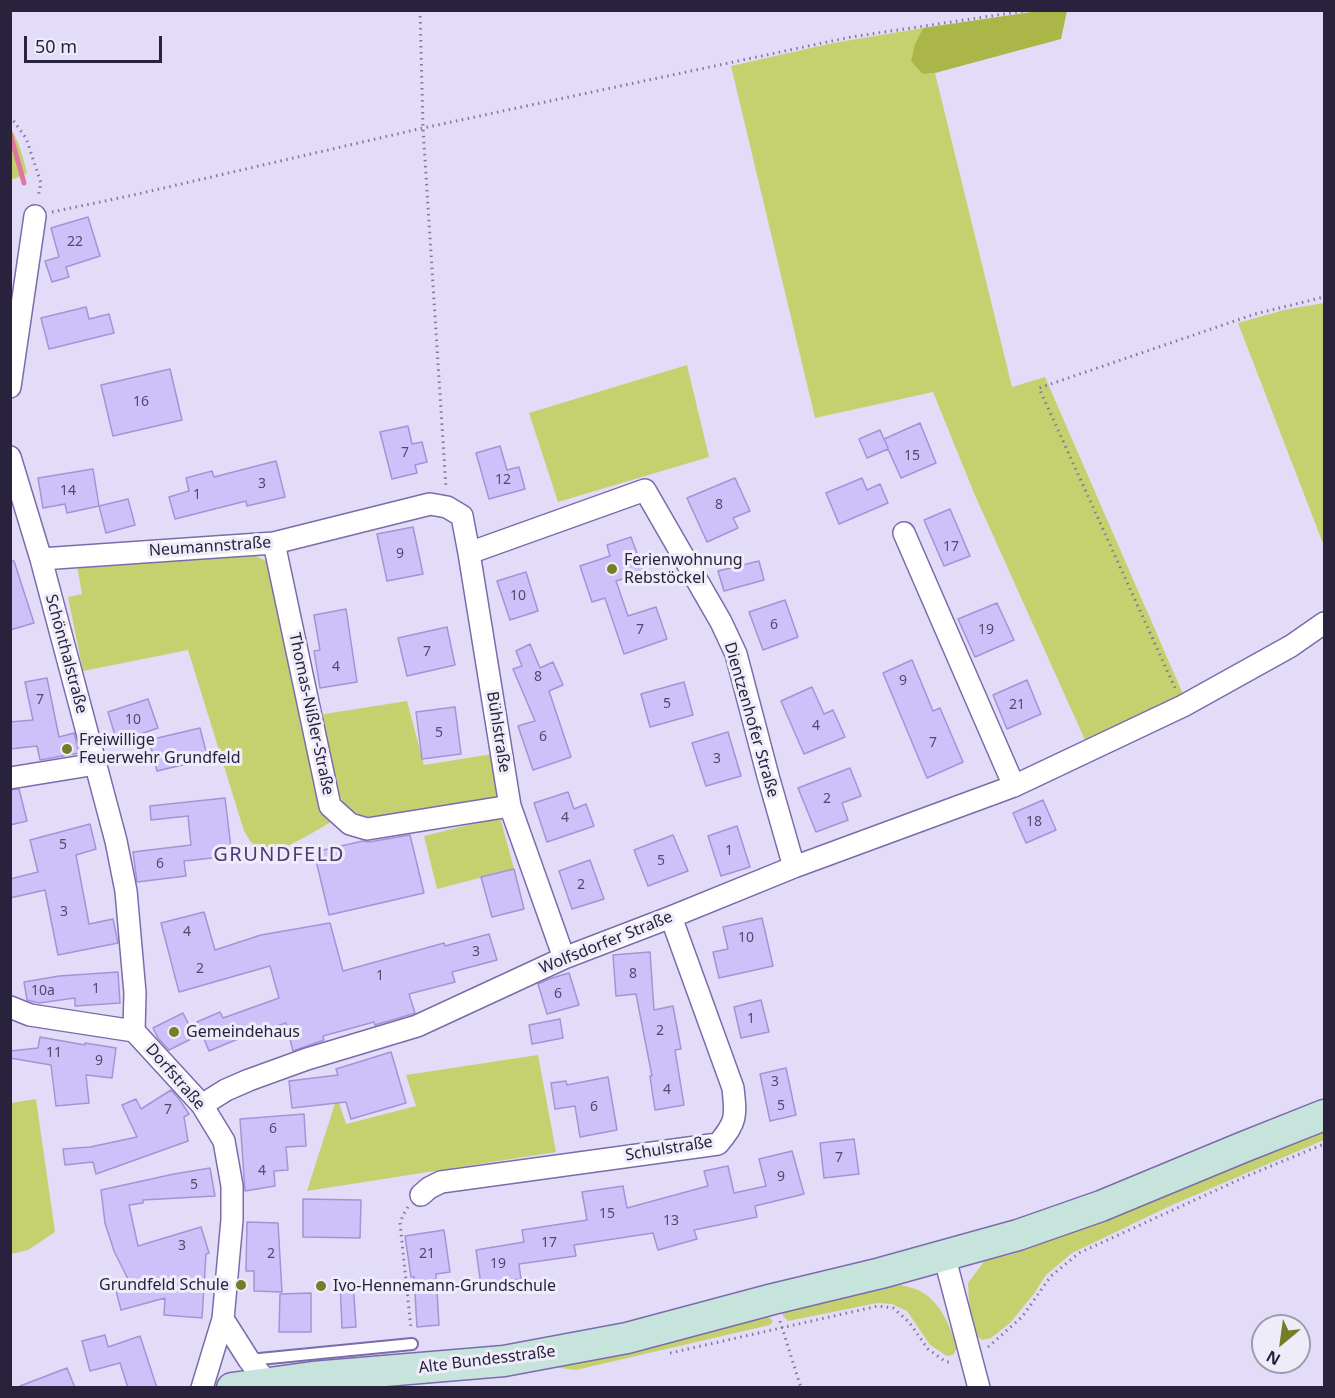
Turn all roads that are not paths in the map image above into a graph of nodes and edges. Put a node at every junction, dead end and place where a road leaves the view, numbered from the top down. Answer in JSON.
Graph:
{"nodes":[{"id":1,"x":35,"y":216,"type":"road end"},
{"id":2,"x":10,"y":387,"type":"edge"},
{"id":3,"x":10,"y":458,"type":"edge"},
{"id":4,"x":447,"y":507,"type":"joint"},
{"id":5,"x":904,"y":532,"type":"dead end"},
{"id":6,"x":274,"y":543,"type":"junction"},
{"id":7,"x":469,"y":553,"type":"junction"},
{"id":8,"x":40,"y":559,"type":"junction"},
{"id":9,"x":1324,"y":623,"type":"edge"},
{"id":10,"x":96,"y":764,"type":"junction"},
{"id":11,"x":10,"y":778,"type":"edge"},
{"id":12,"x":1014,"y":786,"type":"junction"},
{"id":13,"x":510,"y":806,"type":"junction"},
{"id":14,"x":794,"y":867,"type":"junction"},
{"id":15,"x":671,"y":918,"type":"junction"},
{"id":16,"x":564,"y":958,"type":"junction"},
{"id":17,"x":10,"y":1007,"type":"edge"},
{"id":18,"x":134,"y":1031,"type":"junction"},
{"id":19,"x":202,"y":1105,"type":"junction"},
{"id":20,"x":1324,"y":1116,"type":"edge"},
{"id":21,"x":421,"y":1195,"type":"road end"},
{"id":22,"x":944,"y":1255,"type":"junction"},
{"id":23,"x":223,"y":1319,"type":"junction"},
{"id":24,"x":412,"y":1344,"type":"road end"},
{"id":25,"x":258,"y":1371,"type":"junction"},
{"id":26,"x":202,"y":1388,"type":"edge"},
{"id":27,"x":232,"y":1388,"type":"edge"},
{"id":28,"x":979,"y":1388,"type":"edge"}],
"edges":[{"from":1,"to":2,"type":"street"},
{"from":3,"to":8,"type":"street","name":"Schönthalstraße"},
{"from":4,"to":6,"type":"street","name":"Neumannstraße"},
{"from":4,"to":7,"type":"street","name":"Bühlstraße"},
{"from":5,"to":12,"type":"street"},
{"from":6,"to":8,"type":"street","name":"Neumannstraße"},
{"from":6,"to":13,"type":"street","name":"Thomas-Nißler-Straße"},
{"from":7,"to":13,"type":"street","name":"Bühlstraße"},
{"from":7,"to":14,"type":"street","name":"Dientzenhofer Straße"},
{"from":8,"to":10,"type":"street","name":"Schönthalstraße"},
{"from":9,"to":12,"type":"street","name":"Wolfsdorfer Straße"},
{"from":10,"to":11,"type":"street"},
{"from":10,"to":18,"type":"street","name":"Schönthalstraße"},
{"from":12,"to":14,"type":"street","name":"Wolfsdorfer Straße"},
{"from":13,"to":16,"type":"street","name":"Bühlstraße"},
{"from":14,"to":15,"type":"street","name":"Wolfsdorfer Straße"},
{"from":15,"to":16,"type":"street","name":"Wolfsdorfer Straße"},
{"from":15,"to":21,"type":"street","name":"Schulstraße"},
{"from":16,"to":19,"type":"street","name":"Wolfsdorfer Straße"},
{"from":17,"to":18,"type":"street","name":"Dorfstraße"},
{"from":18,"to":19,"type":"street","name":"Dorfstraße"},
{"from":19,"to":23,"type":"street","name":"Dorfstraße"},
{"from":20,"to":22,"type":"main road","name":"Alte Bundesstraße"},
{"from":22,"to":25,"type":"main road","name":"Alte Bundesstraße"},
{"from":22,"to":28,"type":"street"},
{"from":23,"to":25,"type":"street"},
{"from":23,"to":26,"type":"street","name":"Dorfstraße"},
{"from":24,"to":25,"type":"lane"},
{"from":25,"to":27,"type":"main road","name":"Alte Bundesstraße"}]}
